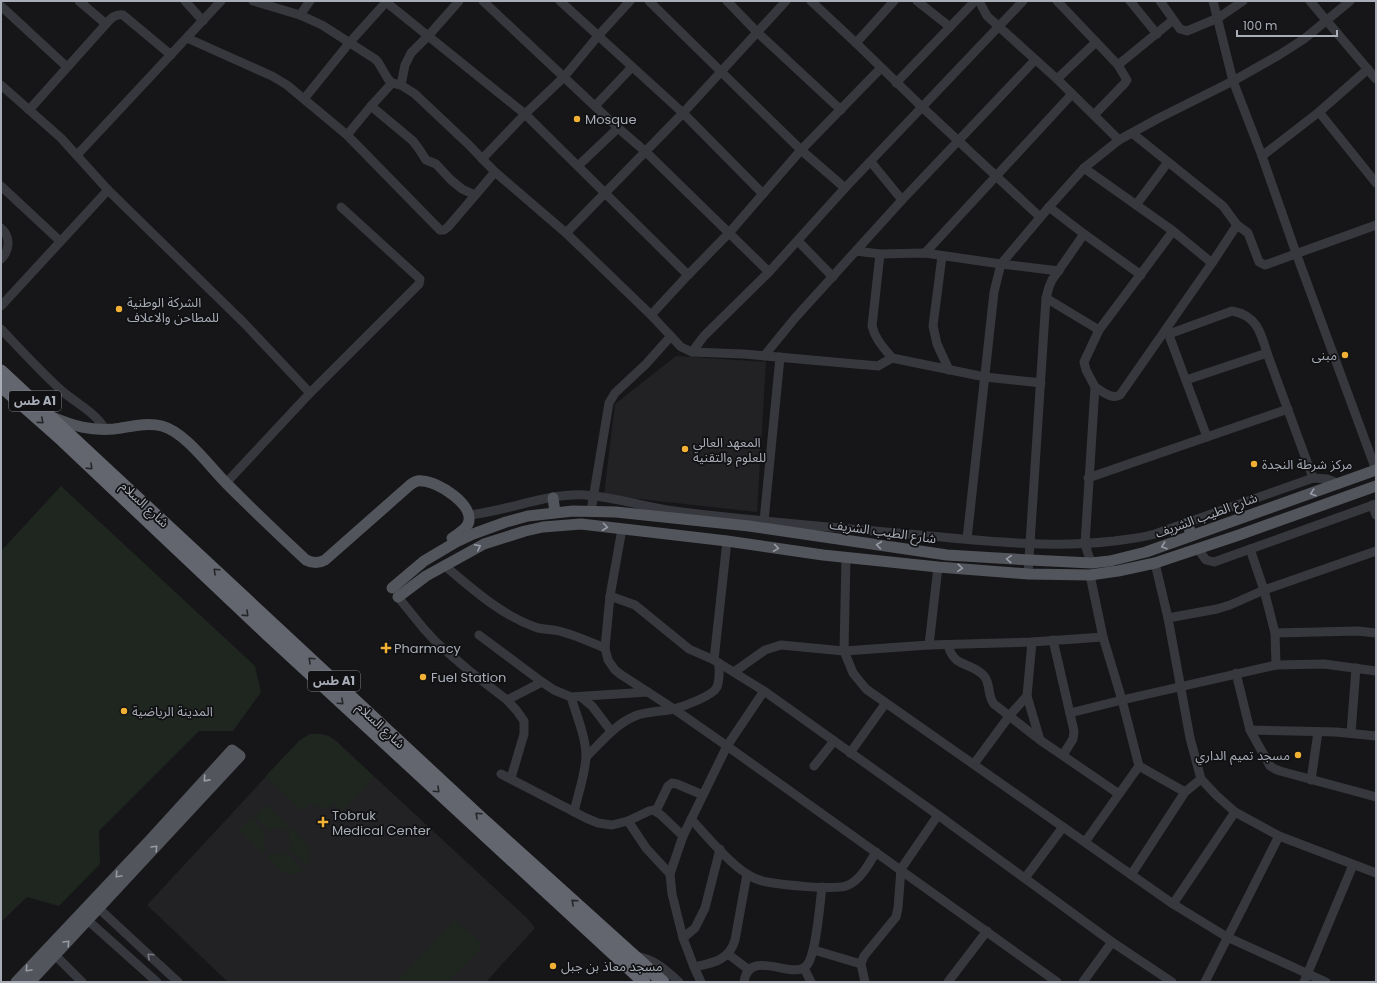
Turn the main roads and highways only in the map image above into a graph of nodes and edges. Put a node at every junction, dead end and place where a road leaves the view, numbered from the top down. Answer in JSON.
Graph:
{"nodes":[{"id":1,"x":1,"y":371,"type":"edge"},
{"id":2,"x":3,"y":391,"type":"edge"},
{"id":3,"x":52,"y":417,"type":"junction"},
{"id":4,"x":65,"y":436,"type":"junction"},
{"id":5,"x":1376,"y":470,"type":"edge"},
{"id":6,"x":1376,"y":486,"type":"edge"},
{"id":7,"x":553,"y":498,"type":"road end"},
{"id":8,"x":1282,"y":503,"type":"junction"},
{"id":9,"x":555,"y":512,"type":"junction"},
{"id":10,"x":1256,"y":512,"type":"junction"},
{"id":11,"x":1287,"y":518,"type":"junction"},
{"id":12,"x":1188,"y":523,"type":"road end"},
{"id":13,"x":730,"y":524,"type":"junction"},
{"id":14,"x":749,"y":526,"type":"junction"},
{"id":15,"x":1262,"y":526,"type":"junction"},
{"id":16,"x":1191,"y":536,"type":"junction"},
{"id":17,"x":727,"y":541,"type":"junction"},
{"id":18,"x":750,"y":544,"type":"junction"},
{"id":19,"x":437,"y":553,"type":"junction"},
{"id":20,"x":444,"y":565,"type":"junction"},
{"id":21,"x":236,"y":753,"type":"dead end"},
{"id":22,"x":84,"y":917,"type":"junction"},
{"id":23,"x":598,"y":932,"type":"junction"},
{"id":24,"x":633,"y":977,"type":"edge"},
{"id":25,"x":16,"y":982,"type":"edge"},
{"id":26,"x":30,"y":982,"type":"edge"},
{"id":27,"x":644,"y":982,"type":"edge"},
{"id":28,"x":663,"y":982,"type":"edge"}],
"edges":[{"from":1,"to":3,"type":"highway","number":"طس A1"},
{"from":2,"to":4,"type":"highway","number":"طس A1","one_way":true},
{"from":3,"to":4,"type":"highway","number":"طس A1"},
{"from":3,"to":19,"type":"main road"},
{"from":4,"to":23,"type":"highway","name":"شارع السلام","number":"طس A1"},
{"from":5,"to":8,"type":"main road","name":"شارع الطيب الشريف","one_way":true},
{"from":6,"to":11,"type":"main road"},
{"from":7,"to":9,"type":"main road"},
{"from":8,"to":10,"type":"main road","name":"شارع الطيب الشريف"},
{"from":8,"to":11,"type":"main road"},
{"from":9,"to":13,"type":"main road","name":"شارع الطيب الشريف"},
{"from":9,"to":19,"type":"main road","name":"شارع الطيب الشريف"},
{"from":10,"to":15,"type":"main road"},
{"from":10,"to":16,"type":"main road","name":"شارع الطيب الشريف"},
{"from":11,"to":15,"type":"main road"},
{"from":12,"to":16,"type":"main road"},
{"from":13,"to":14,"type":"main road","name":"شارع الطيب الشريف"},
{"from":13,"to":17,"type":"main road"},
{"from":16,"to":14,"type":"main road","name":"شارع الطيب الشريف","one_way":true},
{"from":14,"to":18,"type":"main road"},
{"from":18,"to":15,"type":"main road","one_way":true},
{"from":17,"to":18,"type":"main road"},
{"from":20,"to":17,"type":"main road","one_way":true},
{"from":19,"to":20,"type":"main road"},
{"from":19,"to":20,"type":"main road","name":"شارع الطيب الشريف"},
{"from":21,"to":22,"type":"main road"},
{"from":22,"to":25,"type":"main road","one_way":true},
{"from":26,"to":22,"type":"main road","one_way":true},
{"from":23,"to":24,"type":"highway","name":"شارع السلام","number":"طس A1"},
{"from":23,"to":28,"type":"highway","name":"شارع السلام"},
{"from":24,"to":27,"type":"highway","name":"شارع السلام","number":"طس A1"}]}
